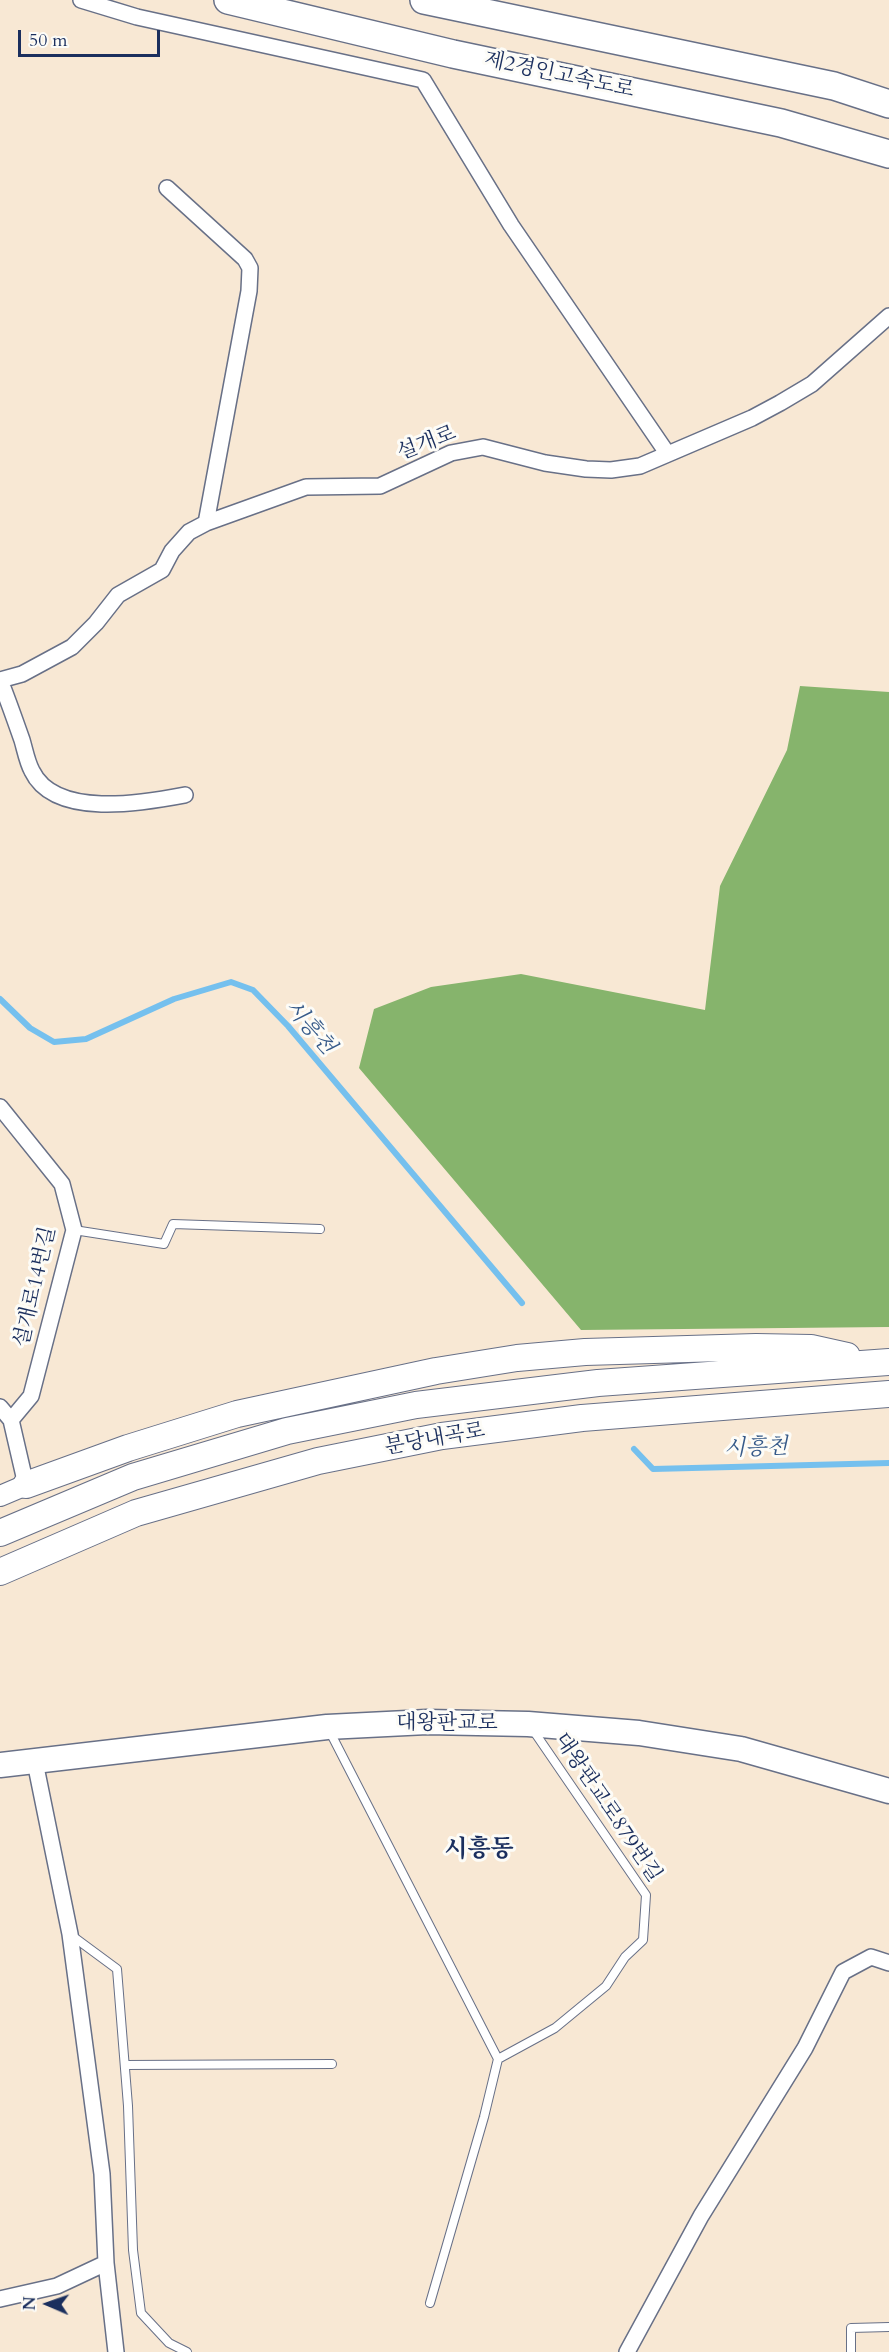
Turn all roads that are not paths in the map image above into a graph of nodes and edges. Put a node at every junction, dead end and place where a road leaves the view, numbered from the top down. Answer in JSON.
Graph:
{"nodes":[{"id":1,"x":81,"y":0,"type":"edge"},
{"id":2,"x":228,"y":0,"type":"edge"},
{"id":3,"x":424,"y":0,"type":"edge"},
{"id":4,"x":889,"y":104,"type":"edge"},
{"id":5,"x":889,"y":154,"type":"edge"},
{"id":6,"x":167,"y":188,"type":"dead end"},
{"id":7,"x":889,"y":316,"type":"edge"},
{"id":8,"x":667,"y":453,"type":"junction"},
{"id":9,"x":206,"y":524,"type":"junction"},
{"id":10,"x":0,"y":680,"type":"edge"},
{"id":11,"x":185,"y":795,"type":"dead end"},
{"id":12,"x":0,"y":1107,"type":"edge"},
{"id":13,"x":320,"y":1229,"type":"dead end"},
{"id":14,"x":74,"y":1230,"type":"junction"},
{"id":15,"x":884,"y":1362,"type":"edge"},
{"id":16,"x":889,"y":1394,"type":"edge"},
{"id":17,"x":0,"y":1407,"type":"edge"},
{"id":18,"x":11,"y":1420,"type":"junction"},
{"id":19,"x":26,"y":1485,"type":"junction"},
{"id":20,"x":0,"y":1496,"type":"edge"},
{"id":21,"x":0,"y":1533,"type":"edge"},
{"id":22,"x":0,"y":1572,"type":"edge"},
{"id":23,"x":528,"y":1724,"type":"junction"},
{"id":24,"x":327,"y":1727,"type":"junction"},
{"id":25,"x":35,"y":1762,"type":"junction"},
{"id":26,"x":0,"y":1765,"type":"edge"},
{"id":27,"x":889,"y":1791,"type":"edge"},
{"id":28,"x":70,"y":1934,"type":"junction"},
{"id":29,"x":889,"y":1963,"type":"edge"},
{"id":30,"x":498,"y":2059,"type":"junction"},
{"id":31,"x":332,"y":2064,"type":"dead end"},
{"id":32,"x":125,"y":2065,"type":"junction"},
{"id":33,"x":106,"y":2263,"type":"junction"},
{"id":34,"x":0,"y":2299,"type":"edge"},
{"id":35,"x":430,"y":2303,"type":"dead end"},
{"id":36,"x":889,"y":2327,"type":"edge"},
{"id":37,"x":169,"y":2343,"type":"junction"},
{"id":38,"x":116,"y":2352,"type":"edge"},
{"id":39,"x":174,"y":2352,"type":"edge"},
{"id":40,"x":188,"y":2352,"type":"edge"},
{"id":41,"x":627,"y":2352,"type":"edge"},
{"id":42,"x":850,"y":2352,"type":"edge"}],
"edges":[{"from":1,"to":8,"type":"street"},
{"from":2,"to":5,"type":"highway","name":"제2경인고속도로"},
{"from":3,"to":4,"type":"highway"},
{"from":6,"to":9,"type":"street"},
{"from":7,"to":8,"type":"street","name":"설개로"},
{"from":8,"to":9,"type":"street","name":"설개로"},
{"from":9,"to":10,"type":"street","name":"설개로"},
{"from":10,"to":11,"type":"street"},
{"from":12,"to":14,"type":"street","name":"설개로14번길"},
{"from":13,"to":14,"type":"lane"},
{"from":14,"to":18,"type":"street","name":"설개로14번길"},
{"from":15,"to":19,"type":"highway"},
{"from":15,"to":21,"type":"highway","name":"분당내곡로"},
{"from":16,"to":22,"type":"highway","name":"분당내곡로"},
{"from":17,"to":18,"type":"street"},
{"from":18,"to":19,"type":"street"},
{"from":19,"to":20,"type":"street"},
{"from":23,"to":24,"type":"main road","name":"대왕판교로"},
{"from":23,"to":27,"type":"main road","name":"대왕판교로"},
{"from":23,"to":30,"type":"lane","name":"대왕판교로879번길"},
{"from":24,"to":25,"type":"main road","name":"대왕판교로"},
{"from":24,"to":30,"type":"lane"},
{"from":25,"to":26,"type":"main road","name":"대왕판교로"},
{"from":25,"to":28,"type":"street"},
{"from":28,"to":32,"type":"lane"},
{"from":28,"to":33,"type":"street"},
{"from":29,"to":41,"type":"street"},
{"from":30,"to":35,"type":"lane"},
{"from":31,"to":32,"type":"lane"},
{"from":32,"to":37,"type":"lane"},
{"from":33,"to":34,"type":"street"},
{"from":33,"to":38,"type":"street"},
{"from":36,"to":42,"type":"lane"},
{"from":37,"to":39,"type":"lane"},
{"from":37,"to":40,"type":"lane"}]}
